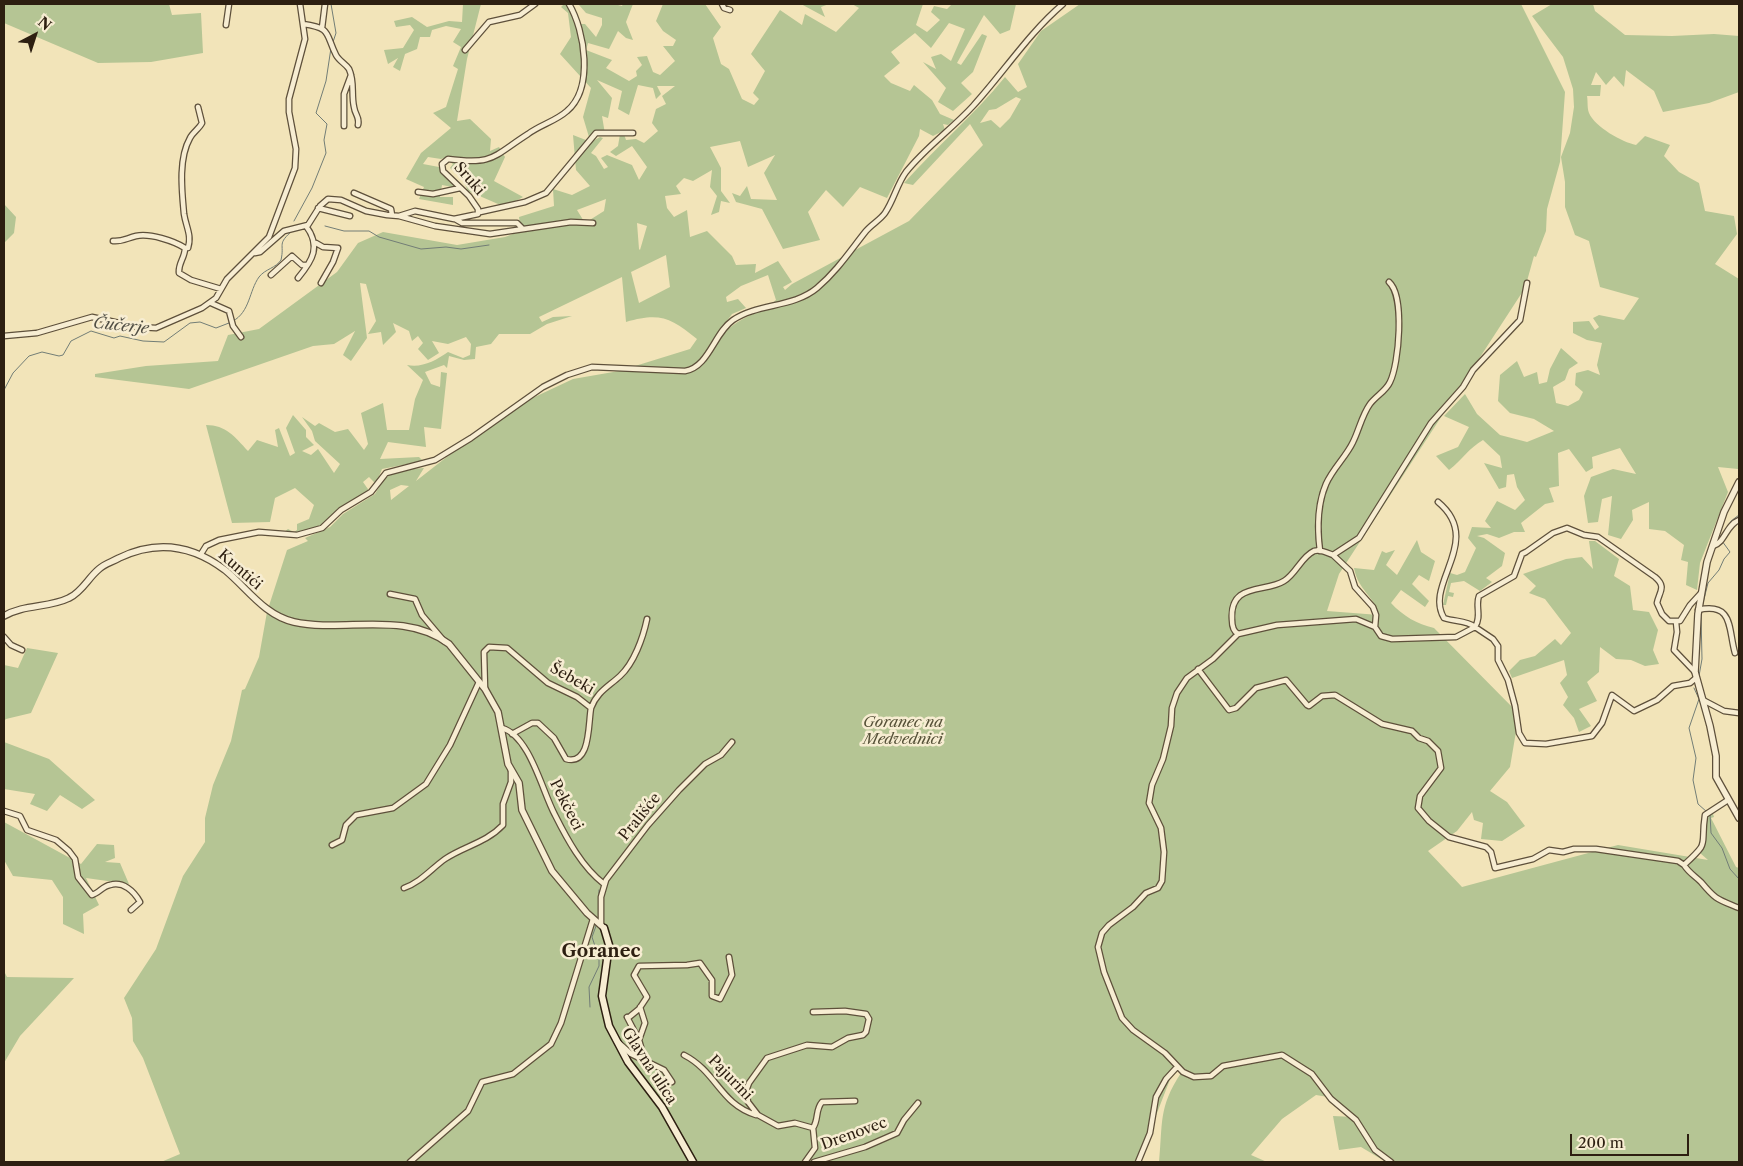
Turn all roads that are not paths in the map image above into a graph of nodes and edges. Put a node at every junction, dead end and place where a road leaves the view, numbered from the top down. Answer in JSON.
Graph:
{"nodes":[{"id":1,"x":229,"y":4,"type":"edge"},
{"id":2,"x":300,"y":4,"type":"edge"},
{"id":3,"x":325,"y":4,"type":"edge"},
{"id":4,"x":535,"y":4,"type":"edge"},
{"id":5,"x":569,"y":4,"type":"edge"},
{"id":6,"x":722,"y":4,"type":"edge"},
{"id":7,"x":1062,"y":4,"type":"edge"},
{"id":8,"x":730,"y":10,"type":"dead end"},
{"id":9,"x":303,"y":24,"type":"junction"},
{"id":10,"x":226,"y":25,"type":"dead end"},
{"id":11,"x":322,"y":28,"type":"junction"},
{"id":12,"x":465,"y":50,"type":"dead end"},
{"id":13,"x":351,"y":74,"type":"junction"},
{"id":14,"x":198,"y":107,"type":"dead end"},
{"id":15,"x":358,"y":125,"type":"dead end"},
{"id":16,"x":344,"y":126,"type":"dead end"},
{"id":17,"x":633,"y":133,"type":"dead end"},
{"id":18,"x":460,"y":188,"type":"junction"},
{"id":19,"x":418,"y":192,"type":"dead end"},
{"id":20,"x":354,"y":193,"type":"dead end"},
{"id":21,"x":318,"y":208,"type":"junction"},
{"id":22,"x":480,"y":212,"type":"junction"},
{"id":23,"x":392,"y":215,"type":"junction"},
{"id":24,"x":350,"y":216,"type":"dead end"},
{"id":25,"x":399,"y":216,"type":"junction"},
{"id":26,"x":455,"y":219,"type":"junction"},
{"id":27,"x":594,"y":223,"type":"dead end"},
{"id":28,"x":306,"y":226,"type":"junction"},
{"id":29,"x":522,"y":228,"type":"junction"},
{"id":30,"x":112,"y":242,"type":"dead end"},
{"id":31,"x":316,"y":243,"type":"junction"},
{"id":32,"x":186,"y":248,"type":"junction"},
{"id":33,"x":255,"y":253,"type":"junction"},
{"id":34,"x":308,"y":265,"type":"junction"},
{"id":35,"x":271,"y":275,"type":"dead end"},
{"id":36,"x":298,"y":278,"type":"dead end"},
{"id":37,"x":1389,"y":282,"type":"dead end"},
{"id":38,"x":321,"y":283,"type":"dead end"},
{"id":39,"x":1527,"y":283,"type":"dead end"},
{"id":40,"x":222,"y":289,"type":"junction"},
{"id":41,"x":210,"y":303,"type":"junction"},
{"id":42,"x":4,"y":336,"type":"edge"},
{"id":43,"x":241,"y":337,"type":"dead end"},
{"id":44,"x":1739,"y":482,"type":"edge"},
{"id":45,"x":1438,"y":502,"type":"dead end"},
{"id":46,"x":1739,"y":520,"type":"edge"},
{"id":47,"x":1712,"y":546,"type":"junction"},
{"id":48,"x":1320,"y":551,"type":"junction"},
{"id":49,"x":201,"y":554,"type":"junction"},
{"id":50,"x":1333,"y":555,"type":"junction"},
{"id":51,"x":1701,"y":593,"type":"junction"},
{"id":52,"x":390,"y":594,"type":"dead end"},
{"id":53,"x":1698,"y":610,"type":"junction"},
{"id":54,"x":4,"y":616,"type":"edge"},
{"id":55,"x":647,"y":619,"type":"dead end"},
{"id":56,"x":1676,"y":622,"type":"junction"},
{"id":57,"x":1375,"y":627,"type":"junction"},
{"id":58,"x":1475,"y":627,"type":"junction"},
{"id":59,"x":1238,"y":634,"type":"junction"},
{"id":60,"x":4,"y":638,"type":"edge"},
{"id":61,"x":444,"y":641,"type":"junction"},
{"id":62,"x":22,"y":650,"type":"dead end"},
{"id":63,"x":1735,"y":653,"type":"dead end"},
{"id":64,"x":1198,"y":669,"type":"junction"},
{"id":65,"x":1696,"y":675,"type":"junction"},
{"id":66,"x":480,"y":682,"type":"junction"},
{"id":67,"x":485,"y":689,"type":"junction"},
{"id":68,"x":1704,"y":700,"type":"junction"},
{"id":69,"x":590,"y":708,"type":"junction"},
{"id":70,"x":1739,"y":713,"type":"edge"},
{"id":71,"x":502,"y":728,"type":"junction"},
{"id":72,"x":512,"y":734,"type":"junction"},
{"id":73,"x":732,"y":742,"type":"dead end"},
{"id":74,"x":511,"y":770,"type":"junction"},
{"id":75,"x":1728,"y":800,"type":"junction"},
{"id":76,"x":4,"y":810,"type":"edge"},
{"id":77,"x":1739,"y":818,"type":"edge"},
{"id":78,"x":332,"y":845,"type":"dead end"},
{"id":79,"x":1684,"y":865,"type":"junction"},
{"id":80,"x":604,"y":884,"type":"junction"},
{"id":81,"x":404,"y":888,"type":"dead end"},
{"id":82,"x":1739,"y":908,"type":"edge"},
{"id":83,"x":131,"y":910,"type":"dead end"},
{"id":84,"x":598,"y":924,"type":"junction"},
{"id":85,"x":729,"y":958,"type":"dead end"},
{"id":86,"x":640,"y":1007,"type":"junction"},
{"id":87,"x":813,"y":1012,"type":"dead end"},
{"id":88,"x":639,"y":1040,"type":"junction"},
{"id":89,"x":616,"y":1041,"type":"junction"},
{"id":90,"x":684,"y":1055,"type":"dead end"},
{"id":91,"x":636,"y":1056,"type":"junction"},
{"id":92,"x":1177,"y":1067,"type":"junction"},
{"id":93,"x":672,"y":1082,"type":"dead end"},
{"id":94,"x":855,"y":1101,"type":"dead end"},
{"id":95,"x":918,"y":1104,"type":"dead end"},
{"id":96,"x":758,"y":1115,"type":"junction"},
{"id":97,"x":813,"y":1128,"type":"junction"},
{"id":98,"x":410,"y":1162,"type":"edge"},
{"id":99,"x":693,"y":1162,"type":"edge"},
{"id":100,"x":805,"y":1162,"type":"edge"},
{"id":101,"x":814,"y":1162,"type":"edge"},
{"id":102,"x":1138,"y":1162,"type":"edge"},
{"id":103,"x":1391,"y":1162,"type":"edge"}],
"edges":[{"from":1,"to":10,"type":"street"},
{"from":2,"to":9,"type":"street"},
{"from":3,"to":11,"type":"street"},
{"from":4,"to":12,"type":"street"},
{"from":5,"to":18,"type":"street","name":"Sruki"},
{"from":6,"to":8,"type":"street"},
{"from":7,"to":49,"type":"street"},
{"from":9,"to":11,"type":"street"},
{"from":9,"to":33,"type":"street"},
{"from":11,"to":13,"type":"street"},
{"from":13,"to":15,"type":"street"},
{"from":13,"to":16,"type":"street"},
{"from":14,"to":32,"type":"street"},
{"from":17,"to":22,"type":"street"},
{"from":18,"to":19,"type":"street"},
{"from":18,"to":22,"type":"street","name":"Sruki"},
{"from":20,"to":23,"type":"street"},
{"from":21,"to":23,"type":"street","name":"Sruki"},
{"from":21,"to":24,"type":"street"},
{"from":21,"to":28,"type":"street"},
{"from":22,"to":26,"type":"street","name":"Sruki"},
{"from":23,"to":25,"type":"street","name":"Sruki"},
{"from":25,"to":26,"type":"street","name":"Sruki"},
{"from":25,"to":29,"type":"street"},
{"from":26,"to":29,"type":"street"},
{"from":27,"to":29,"type":"street"},
{"from":28,"to":31,"type":"street"},
{"from":28,"to":33,"type":"street"},
{"from":30,"to":32,"type":"street"},
{"from":31,"to":34,"type":"street"},
{"from":31,"to":38,"type":"street"},
{"from":32,"to":40,"type":"street"},
{"from":33,"to":40,"type":"street"},
{"from":34,"to":35,"type":"street"},
{"from":34,"to":36,"type":"street"},
{"from":37,"to":48,"type":"street"},
{"from":39,"to":50,"type":"street"},
{"from":40,"to":41,"type":"street"},
{"from":41,"to":42,"type":"street"},
{"from":41,"to":43,"type":"street"},
{"from":44,"to":47,"type":"street"},
{"from":45,"to":58,"type":"street"},
{"from":46,"to":47,"type":"street"},
{"from":47,"to":51,"type":"street"},
{"from":48,"to":50,"type":"street"},
{"from":48,"to":59,"type":"street"},
{"from":49,"to":54,"type":"street","name":"Kuntići"},
{"from":49,"to":61,"type":"street","name":"Kuntići"},
{"from":50,"to":57,"type":"street"},
{"from":51,"to":53,"type":"street"},
{"from":51,"to":56,"type":"street"},
{"from":52,"to":61,"type":"street","name":"Kuntići"},
{"from":53,"to":63,"type":"street"},
{"from":53,"to":65,"type":"street"},
{"from":55,"to":69,"type":"street","name":"Šebeki"},
{"from":56,"to":58,"type":"street"},
{"from":56,"to":65,"type":"street"},
{"from":57,"to":58,"type":"street"},
{"from":57,"to":59,"type":"street"},
{"from":58,"to":65,"type":"street"},
{"from":59,"to":64,"type":"street"},
{"from":60,"to":62,"type":"street"},
{"from":61,"to":66,"type":"street","name":"Kuntići"},
{"from":64,"to":79,"type":"street"},
{"from":64,"to":92,"type":"street"},
{"from":65,"to":68,"type":"street"},
{"from":66,"to":67,"type":"street","name":"Kuntići"},
{"from":66,"to":78,"type":"street"},
{"from":67,"to":69,"type":"street","name":"Šebeki"},
{"from":67,"to":71,"type":"street"},
{"from":68,"to":70,"type":"street"},
{"from":68,"to":75,"type":"street"},
{"from":69,"to":72,"type":"street","name":"Pekčeci"},
{"from":71,"to":72,"type":"street","name":"Pekčeci"},
{"from":71,"to":74,"type":"street"},
{"from":72,"to":80,"type":"street","name":"Pekčeci"},
{"from":73,"to":80,"type":"street","name":"Prališće"},
{"from":74,"to":81,"type":"street"},
{"from":74,"to":84,"type":"street"},
{"from":75,"to":77,"type":"street"},
{"from":75,"to":79,"type":"street"},
{"from":76,"to":83,"type":"street"},
{"from":79,"to":82,"type":"street"},
{"from":80,"to":84,"type":"street"},
{"from":84,"to":89,"type":"main road","name":"Glavna ulica"},
{"from":84,"to":98,"type":"street"},
{"from":85,"to":86,"type":"street"},
{"from":86,"to":88,"type":"street"},
{"from":86,"to":88,"type":"street"},
{"from":87,"to":96,"type":"street","name":"Pajurini"},
{"from":88,"to":91,"type":"street"},
{"from":89,"to":91,"type":"street"},
{"from":89,"to":99,"type":"main road","name":"Glavna ulica"},
{"from":90,"to":96,"type":"street","name":"Pajurini"},
{"from":91,"to":93,"type":"street"},
{"from":92,"to":102,"type":"street"},
{"from":92,"to":103,"type":"street"},
{"from":94,"to":97,"type":"street"},
{"from":95,"to":101,"type":"street","name":"Drenovec"},
{"from":96,"to":97,"type":"street","name":"Pajurini"},
{"from":97,"to":100,"type":"street"}]}
